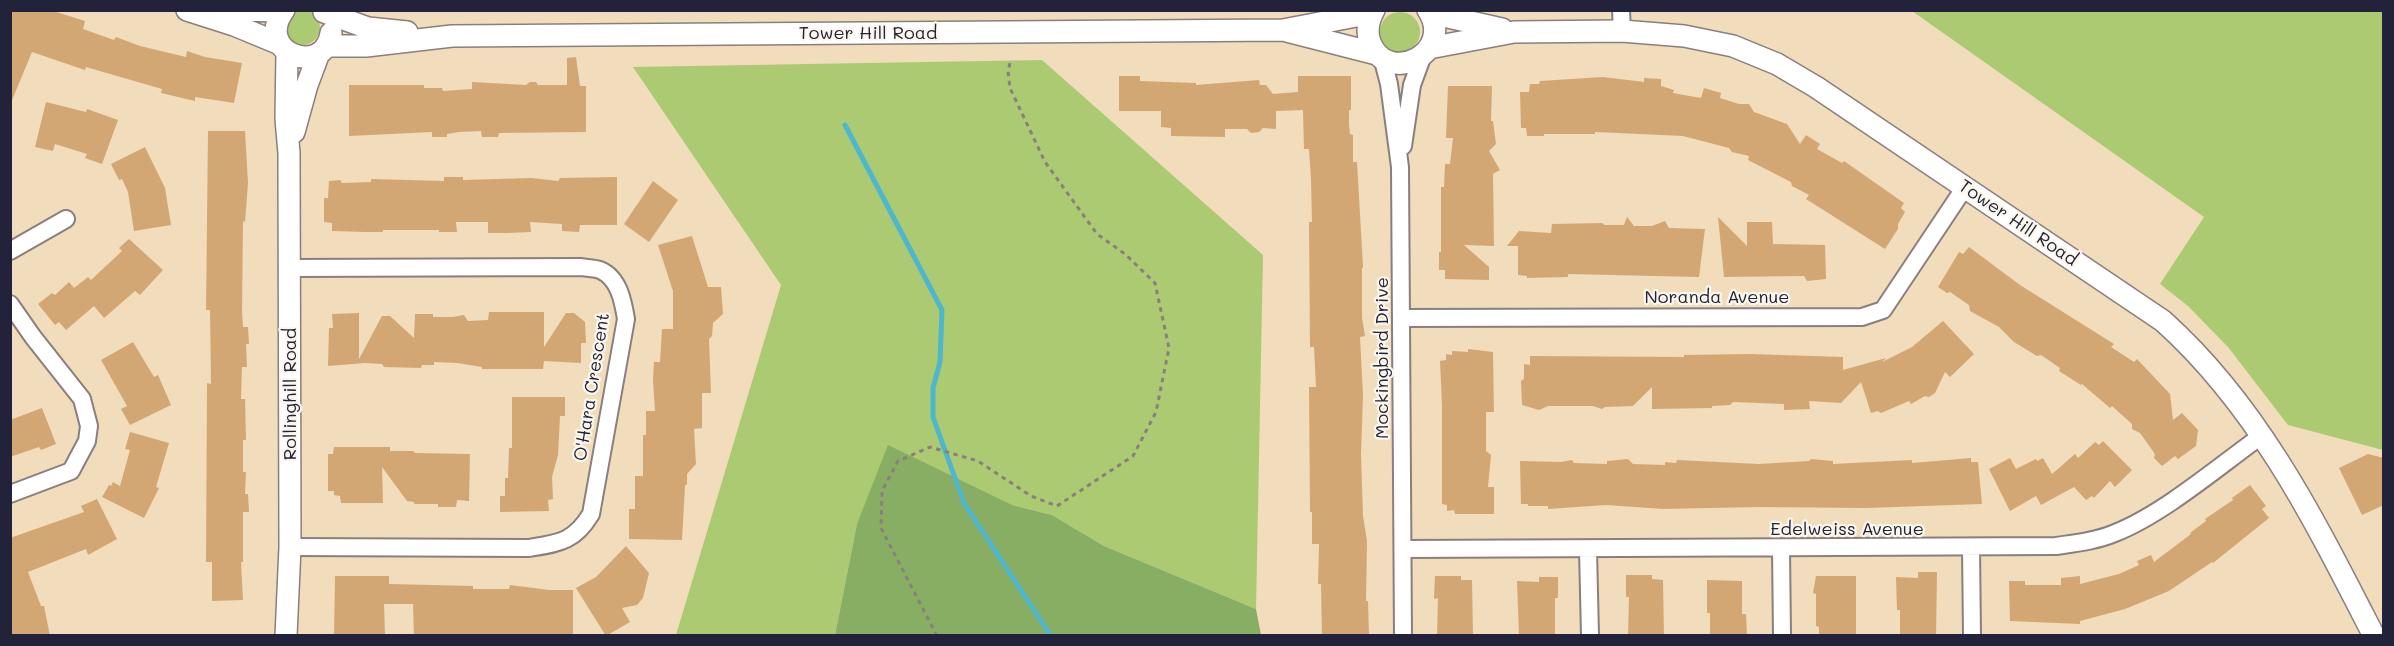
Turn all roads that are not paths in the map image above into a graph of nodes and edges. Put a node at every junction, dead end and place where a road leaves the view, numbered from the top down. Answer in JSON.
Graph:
{"nodes":[{"id":1,"x":187,"y":10,"type":"edge"},
{"id":2,"x":233,"y":10,"type":"edge"},
{"id":3,"x":284,"y":11,"type":"edge"},
{"id":4,"x":324,"y":11,"type":"edge"},
{"id":5,"x":1373,"y":12,"type":"edge"},
{"id":6,"x":1429,"y":12,"type":"edge"},
{"id":7,"x":1622,"y":21,"type":"edge"},
{"id":8,"x":1283,"y":30,"type":"junction"},
{"id":9,"x":1514,"y":32,"type":"junction"},
{"id":10,"x":452,"y":36,"type":"junction"},
{"id":11,"x":284,"y":48,"type":"junction"},
{"id":12,"x":322,"y":50,"type":"junction"},
{"id":13,"x":1426,"y":52,"type":"junction"},
{"id":14,"x":1379,"y":56,"type":"junction"},
{"id":15,"x":289,"y":153,"type":"junction"},
{"id":16,"x":1400,"y":167,"type":"junction"},
{"id":17,"x":1965,"y":187,"type":"junction"},
{"id":18,"x":66,"y":219,"type":"dead end"},
{"id":19,"x":10,"y":251,"type":"edge"},
{"id":20,"x":290,"y":268,"type":"junction"},
{"id":21,"x":10,"y":304,"type":"edge"},
{"id":22,"x":1402,"y":318,"type":"junction"},
{"id":23,"x":2261,"y":436,"type":"junction"},
{"id":24,"x":10,"y":494,"type":"edge"},
{"id":25,"x":290,"y":547,"type":"junction"},
{"id":26,"x":1971,"y":547,"type":"junction"},
{"id":27,"x":1403,"y":549,"type":"junction"},
{"id":28,"x":1588,"y":549,"type":"junction"},
{"id":29,"x":1781,"y":549,"type":"junction"},
{"id":30,"x":286,"y":636,"type":"edge"},
{"id":31,"x":1403,"y":636,"type":"edge"},
{"id":32,"x":1590,"y":636,"type":"edge"},
{"id":33,"x":1782,"y":636,"type":"edge"},
{"id":34,"x":1972,"y":636,"type":"edge"},
{"id":35,"x":2374,"y":636,"type":"edge"}],
"edges":[{"from":1,"to":11,"type":"street"},
{"from":2,"to":3,"type":"street"},
{"from":3,"to":11,"type":"street","name":"Rollinghill Road"},
{"from":4,"to":10,"type":"street","name":"Tower Hill Road"},
{"from":4,"to":12,"type":"street","name":"Rollinghill Road"},
{"from":5,"to":8,"type":"street","name":"Tower Hill Road"},
{"from":5,"to":14,"type":"street"},
{"from":6,"to":9,"type":"street","name":"Tower Hill Road"},
{"from":6,"to":13,"type":"street"},
{"from":7,"to":9,"type":"street","name":"Tower Hill Road"},
{"from":7,"to":17,"type":"street","name":"Tower Hill Road"},
{"from":8,"to":10,"type":"street","name":"Tower Hill Road"},
{"from":8,"to":14,"type":"street","name":"Tower Hill Road"},
{"from":9,"to":13,"type":"street","name":"Tower Hill Road"},
{"from":10,"to":12,"type":"street","name":"Tower Hill Road"},
{"from":11,"to":12,"type":"street","name":"Tower Hill Road"},
{"from":11,"to":15,"type":"street","name":"Rollinghill Road"},
{"from":12,"to":15,"type":"street","name":"Rollinghill Road"},
{"from":13,"to":14,"type":"street","name":"Tower Hill Road"},
{"from":13,"to":16,"type":"street","name":"Mockingbird Drive"},
{"from":14,"to":16,"type":"street","name":"Mockingbird Drive"},
{"from":15,"to":20,"type":"street","name":"Rollinghill Road"},
{"from":16,"to":22,"type":"street","name":"Mockingbird Drive"},
{"from":17,"to":22,"type":"street","name":"Noranda Avenue"},
{"from":17,"to":23,"type":"street","name":"Tower Hill Road"},
{"from":18,"to":19,"type":"street"},
{"from":20,"to":25,"type":"street","name":"Rollinghill Road"},
{"from":20,"to":25,"type":"street","name":"O'Hara Crescent"},
{"from":21,"to":24,"type":"street"},
{"from":22,"to":27,"type":"street","name":"Mockingbird Drive"},
{"from":23,"to":26,"type":"street","name":"Edelweiss Avenue"},
{"from":23,"to":35,"type":"street","name":"Tower Hill Road"},
{"from":25,"to":30,"type":"street","name":"Rollinghill Road"},
{"from":26,"to":29,"type":"street","name":"Edelweiss Avenue"},
{"from":26,"to":34,"type":"street"},
{"from":27,"to":28,"type":"street","name":"Edelweiss Avenue"},
{"from":27,"to":31,"type":"street","name":"Mockingbird Drive"},
{"from":28,"to":29,"type":"street","name":"Edelweiss Avenue"},
{"from":28,"to":32,"type":"street"},
{"from":29,"to":33,"type":"street"}]}
